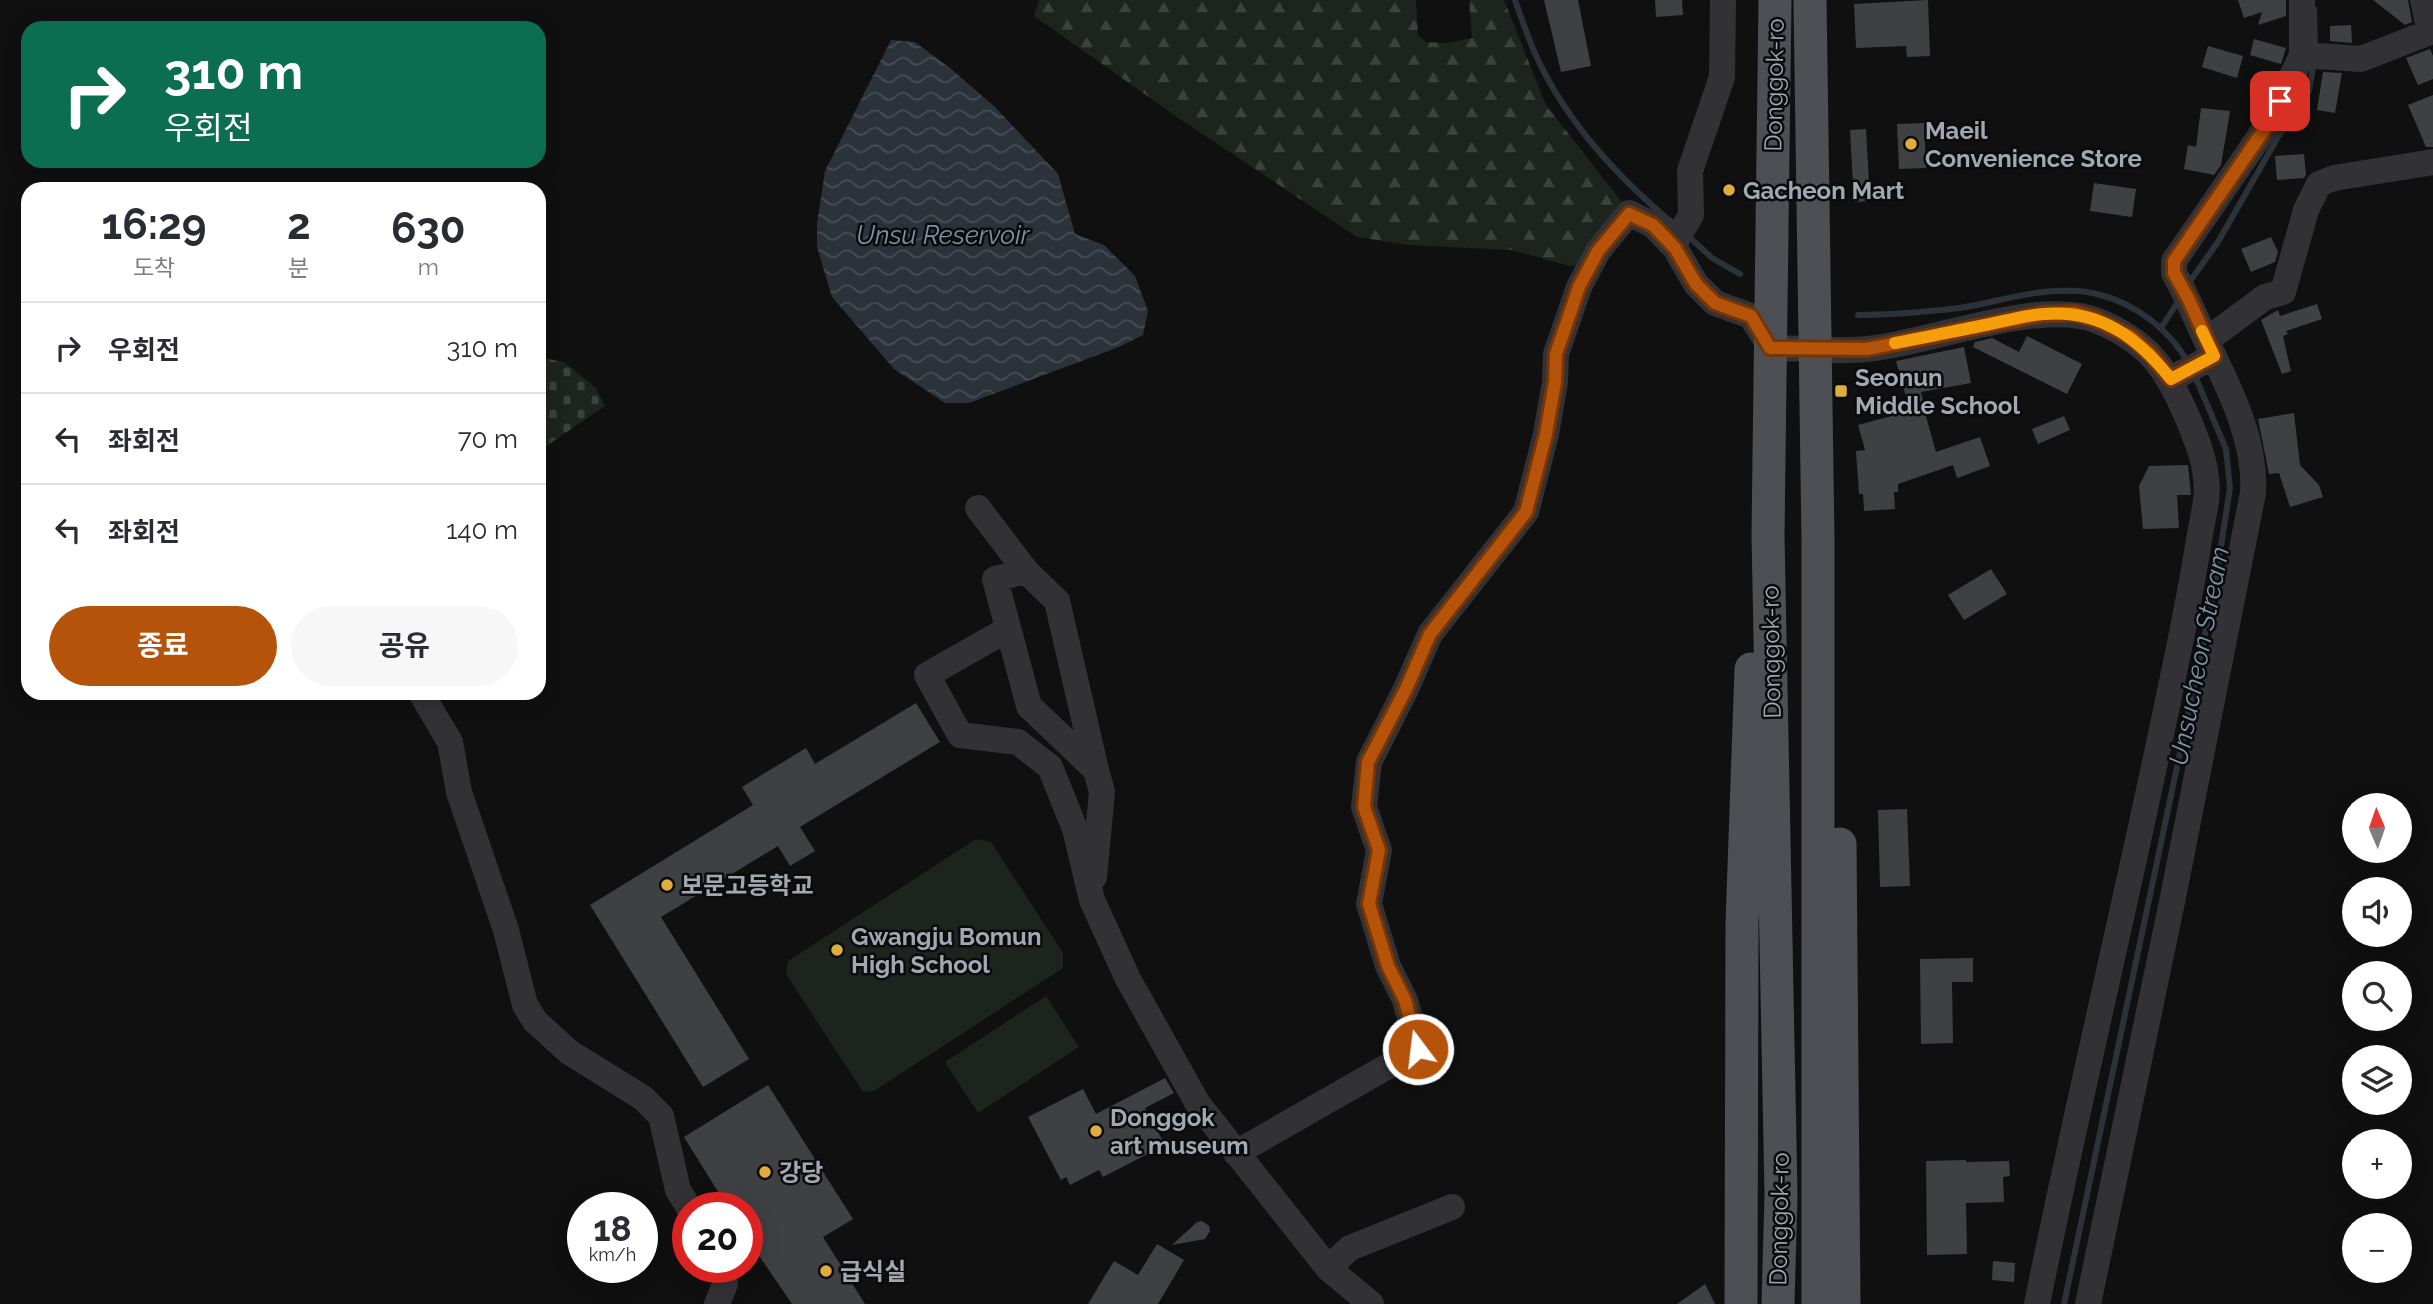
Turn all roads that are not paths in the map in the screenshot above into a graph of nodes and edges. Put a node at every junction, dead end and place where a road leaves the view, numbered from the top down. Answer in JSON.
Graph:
{"nodes":[{"id":1,"x":1723,"y":0,"type":"edge"},
{"id":2,"x":1765,"y":0,"type":"edge"},
{"id":3,"x":1775,"y":0,"type":"edge"},
{"id":4,"x":1810,"y":0,"type":"edge"},
{"id":5,"x":2302,"y":0,"type":"edge"},
{"id":6,"x":2423,"y":0,"type":"edge"},
{"id":7,"x":2310,"y":56,"type":"junction"},
{"id":8,"x":1774,"y":82,"type":"junction"},
{"id":9,"x":2433,"y":162,"type":"edge"},
{"id":10,"x":1676,"y":244,"type":"junction"},
{"id":11,"x":1770,"y":348,"type":"junction"},
{"id":12,"x":1814,"y":348,"type":"junction"},
{"id":13,"x":2209,"y":352,"type":"junction"},
{"id":14,"x":2174,"y":377,"type":"junction"},
{"id":15,"x":978,"y":508,"type":"dead end"},
{"id":16,"x":1768,"y":535,"type":"junction"},
{"id":17,"x":1818,"y":540,"type":"junction"},
{"id":18,"x":1026,"y":572,"type":"junction"},
{"id":19,"x":1008,"y":629,"type":"junction"},
{"id":20,"x":425,"y":700,"type":"edge"},
{"id":21,"x":1096,"y":770,"type":"junction"},
{"id":22,"x":1092,"y":900,"type":"junction"},
{"id":23,"x":1236,"y":1153,"type":"junction"},
{"id":24,"x":679,"y":1192,"type":"edge"},
{"id":25,"x":1452,"y":1207,"type":"dead end"},
{"id":26,"x":1328,"y":1268,"type":"junction"},
{"id":27,"x":725,"y":1283,"type":"edge"},
{"id":28,"x":717,"y":1304,"type":"edge"},
{"id":29,"x":1371,"y":1304,"type":"edge"},
{"id":30,"x":1741,"y":1304,"type":"edge"},
{"id":31,"x":1778,"y":1304,"type":"edge"},
{"id":32,"x":1818,"y":1304,"type":"edge"},
{"id":33,"x":1844,"y":1304,"type":"edge"},
{"id":34,"x":2037,"y":1304,"type":"edge"},
{"id":35,"x":2088,"y":1304,"type":"edge"}],
"edges":[{"from":1,"to":10,"type":"street"},
{"from":2,"to":8,"type":"main road"},
{"from":3,"to":8,"type":"main road","name":"Donggok-ro"},
{"from":4,"to":12,"type":"main road","name":"Donggok-ro"},
{"from":5,"to":7,"type":"street"},
{"from":6,"to":7,"type":"street"},
{"from":7,"to":13,"type":"street"},
{"from":8,"to":11,"type":"main road","name":"Donggok-ro"},
{"from":9,"to":13,"type":"street"},
{"from":10,"to":11,"type":"street"},
{"from":10,"to":23,"type":"street"},
{"from":11,"to":12,"type":"street"},
{"from":11,"to":16,"type":"main road","name":"Donggok-ro"},
{"from":12,"to":14,"type":"street"},
{"from":12,"to":17,"type":"main road","name":"Donggok-ro"},
{"from":13,"to":14,"type":"street"},
{"from":13,"to":35,"type":"street"},
{"from":14,"to":34,"type":"street"},
{"from":15,"to":18,"type":"street"},
{"from":16,"to":30,"type":"main road"},
{"from":16,"to":31,"type":"main road","name":"Donggok-ro"},
{"from":17,"to":32,"type":"main road","name":"Donggok-ro"},
{"from":17,"to":33,"type":"main road"},
{"from":18,"to":19,"type":"street"},
{"from":18,"to":21,"type":"street"},
{"from":19,"to":21,"type":"street"},
{"from":19,"to":22,"type":"street"},
{"from":20,"to":24,"type":"street"},
{"from":21,"to":22,"type":"street"},
{"from":22,"to":23,"type":"street"},
{"from":23,"to":26,"type":"street"},
{"from":25,"to":26,"type":"street"},
{"from":26,"to":29,"type":"street"},
{"from":27,"to":28,"type":"street"}]}
